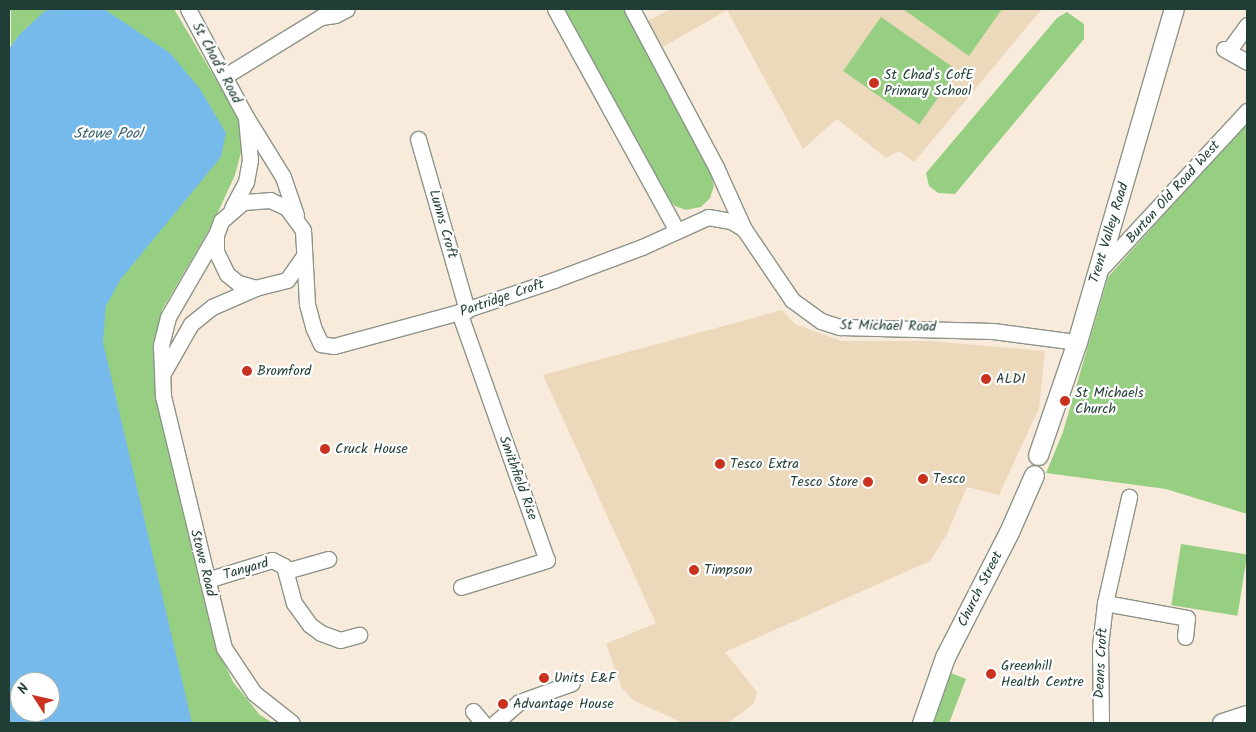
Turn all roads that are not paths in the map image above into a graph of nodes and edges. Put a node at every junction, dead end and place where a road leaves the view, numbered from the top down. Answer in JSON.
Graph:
{"nodes":[{"id":1,"x":188,"y":9,"type":"edge"},
{"id":2,"x":347,"y":9,"type":"edge"},
{"id":3,"x":556,"y":9,"type":"edge"},
{"id":4,"x":632,"y":9,"type":"edge"},
{"id":5,"x":1174,"y":9,"type":"edge"},
{"id":6,"x":325,"y":13,"type":"edge"},
{"id":7,"x":1247,"y":25,"type":"edge"},
{"id":8,"x":1247,"y":62,"type":"edge"},
{"id":9,"x":225,"y":76,"type":"junction"},
{"id":10,"x":1247,"y":111,"type":"edge"},
{"id":11,"x":246,"y":117,"type":"junction"},
{"id":12,"x":418,"y":139,"type":"dead end"},
{"id":13,"x":231,"y":210,"type":"junction"},
{"id":14,"x":298,"y":219,"type":"junction"},
{"id":15,"x":744,"y":229,"type":"junction"},
{"id":16,"x":677,"y":231,"type":"junction"},
{"id":17,"x":216,"y":235,"type":"junction"},
{"id":18,"x":303,"y":257,"type":"junction"},
{"id":19,"x":1097,"y":273,"type":"junction"},
{"id":20,"x":279,"y":283,"type":"junction"},
{"id":21,"x":256,"y":288,"type":"junction"},
{"id":22,"x":307,"y":304,"type":"junction"},
{"id":23,"x":463,"y":311,"type":"junction"},
{"id":24,"x":1076,"y":342,"type":"junction"},
{"id":25,"x":161,"y":377,"type":"junction"},
{"id":26,"x":1038,"y":455,"type":"joint"},
{"id":27,"x":1034,"y":474,"type":"joint"},
{"id":28,"x":1129,"y":497,"type":"dead end"},
{"id":29,"x":328,"y":559,"type":"dead end"},
{"id":30,"x":286,"y":571,"type":"junction"},
{"id":31,"x":207,"y":580,"type":"junction"},
{"id":32,"x":461,"y":587,"type":"dead end"},
{"id":33,"x":1105,"y":604,"type":"junction"},
{"id":34,"x":359,"y":635,"type":"dead end"},
{"id":35,"x":1185,"y":637,"type":"dead end"},
{"id":36,"x":572,"y":683,"type":"dead end"},
{"id":37,"x":473,"y":711,"type":"dead end"},
{"id":38,"x":1247,"y":716,"type":"edge"},
{"id":39,"x":292,"y":723,"type":"edge"},
{"id":40,"x":483,"y":723,"type":"edge"},
{"id":41,"x":494,"y":723,"type":"edge"},
{"id":42,"x":922,"y":723,"type":"edge"},
{"id":43,"x":1101,"y":723,"type":"edge"},
{"id":44,"x":1222,"y":723,"type":"edge"}],
"edges":[{"from":1,"to":9,"type":"street","name":"St Chad's Road"},
{"from":2,"to":6,"type":"street"},
{"from":3,"to":16,"type":"street"},
{"from":4,"to":15,"type":"street","name":"St Michael Road"},
{"from":5,"to":19,"type":"street","name":"Trent Valley Road"},
{"from":6,"to":9,"type":"street"},
{"from":7,"to":8,"type":"street"},
{"from":9,"to":11,"type":"street","name":"St Chad's Road"},
{"from":10,"to":19,"type":"street","name":"Burton Old Road West"},
{"from":11,"to":13,"type":"street","name":"St Chad's Road"},
{"from":11,"to":14,"type":"street","name":"St Chad's Road"},
{"from":12,"to":23,"type":"street","name":"Lunns Croft"},
{"from":13,"to":14,"type":"street"},
{"from":13,"to":17,"type":"street"},
{"from":14,"to":18,"type":"street"},
{"from":15,"to":16,"type":"street"},
{"from":15,"to":24,"type":"street","name":"St Michael Road"},
{"from":16,"to":23,"type":"street","name":"Partridge Croft"},
{"from":17,"to":21,"type":"street"},
{"from":17,"to":25,"type":"street","name":"Stowe Road"},
{"from":18,"to":20,"type":"street"},
{"from":18,"to":22,"type":"street"},
{"from":19,"to":24,"type":"street","name":"Trent Valley Road"},
{"from":20,"to":21,"type":"street"},
{"from":20,"to":22,"type":"street"},
{"from":21,"to":25,"type":"street"},
{"from":22,"to":23,"type":"street","name":"Partridge Croft"},
{"from":23,"to":32,"type":"street","name":"Smithfield Rise"},
{"from":24,"to":26,"type":"street","name":"Trent Valley Road"},
{"from":25,"to":31,"type":"street","name":"Stowe Road"},
{"from":26,"to":27,"type":"street","name":"Church Street"},
{"from":27,"to":42,"type":"street","name":"Church Street"},
{"from":28,"to":33,"type":"street","name":"Deans Croft"},
{"from":29,"to":30,"type":"street"},
{"from":30,"to":31,"type":"street","name":"Tanyard"},
{"from":30,"to":34,"type":"street","name":"Tanyard"},
{"from":31,"to":39,"type":"street","name":"Stowe Road"},
{"from":33,"to":35,"type":"street"},
{"from":33,"to":43,"type":"street","name":"Deans Croft"},
{"from":36,"to":41,"type":"street"},
{"from":37,"to":40,"type":"street"},
{"from":38,"to":44,"type":"street"}]}
